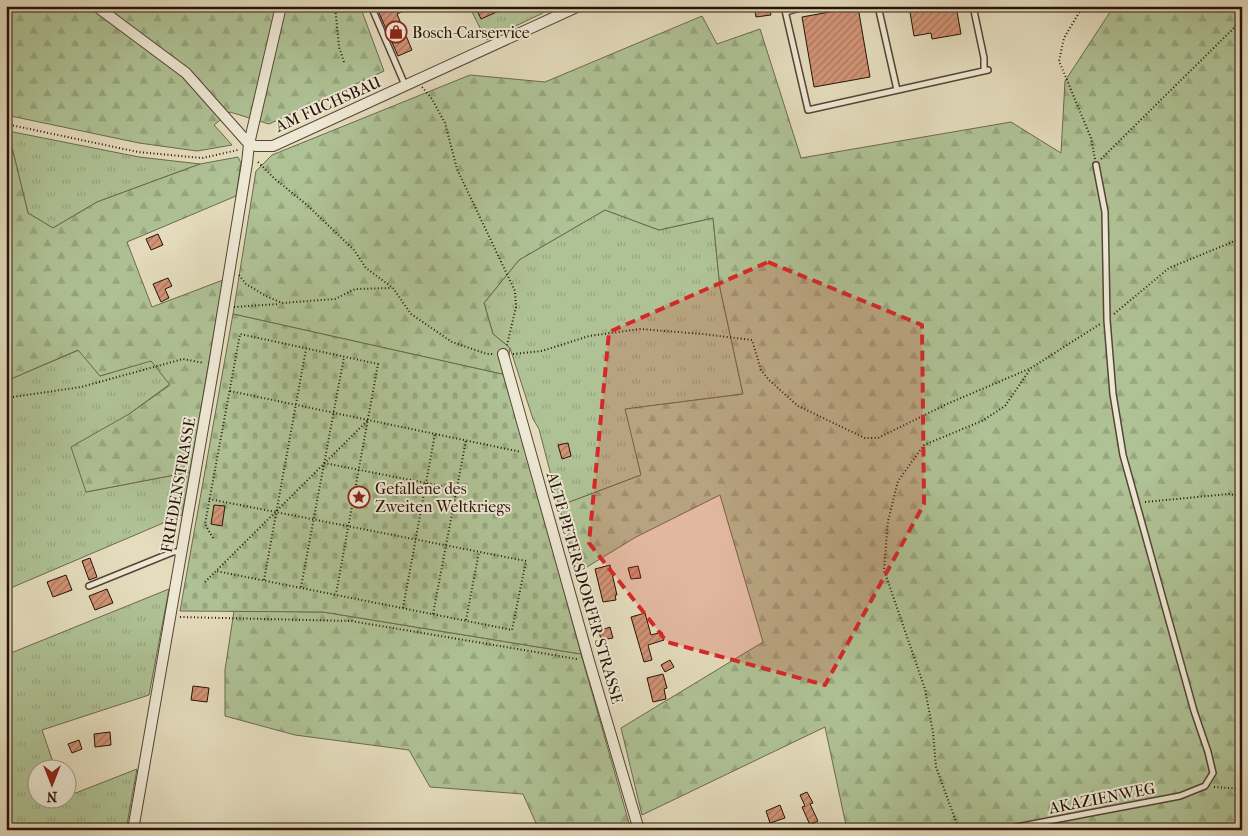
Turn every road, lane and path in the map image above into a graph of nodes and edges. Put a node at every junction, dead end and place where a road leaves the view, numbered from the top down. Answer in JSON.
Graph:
{"nodes":[{"id":1,"x":96,"y":6,"type":"edge"},
{"id":2,"x":281,"y":6,"type":"edge"},
{"id":3,"x":335,"y":6,"type":"edge"},
{"id":4,"x":371,"y":6,"type":"edge"},
{"id":5,"x":579,"y":6,"type":"edge"},
{"id":6,"x":808,"y":6,"type":"edge"},
{"id":7,"x":878,"y":6,"type":"edge"},
{"id":8,"x":973,"y":6,"type":"edge"},
{"id":9,"x":1083,"y":6,"type":"edge"},
{"id":10,"x":785,"y":9,"type":"edge"},
{"id":11,"x":1242,"y":20,"type":"edge"},
{"id":12,"x":344,"y":62,"type":"dead end"},
{"id":13,"x":416,"y":80,"type":"junction"},
{"id":14,"x":405,"y":86,"type":"junction"},
{"id":15,"x":897,"y":90,"type":"junction"},
{"id":16,"x":6,"y":124,"type":"edge"},
{"id":17,"x":248,"y":144,"type":"junction"},
{"id":18,"x":256,"y":160,"type":"dead end"},
{"id":19,"x":1096,"y":165,"type":"junction"},
{"id":20,"x":1242,"y":238,"type":"edge"},
{"id":21,"x":230,"y":266,"type":"junction"},
{"id":22,"x":394,"y":288,"type":"junction"},
{"id":23,"x":282,"y":304,"type":"junction"},
{"id":24,"x":223,"y":308,"type":"junction"},
{"id":25,"x":1108,"y":320,"type":"junction"},
{"id":26,"x":306,"y":348,"type":"junction"},
{"id":27,"x":503,"y":354,"type":"junction"},
{"id":28,"x":344,"y":357,"type":"junction"},
{"id":29,"x":214,"y":365,"type":"junction"},
{"id":30,"x":1031,"y":368,"type":"junction"},
{"id":31,"x":230,"y":391,"type":"junction"},
{"id":32,"x":6,"y":398,"type":"edge"},
{"id":33,"x":296,"y":405,"type":"junction"},
{"id":34,"x":333,"y":412,"type":"junction"},
{"id":35,"x":368,"y":420,"type":"junction"},
{"id":36,"x":435,"y":434,"type":"junction"},
{"id":37,"x":466,"y":440,"type":"junction"},
{"id":38,"x":532,"y":454,"type":"junction"},
{"id":39,"x":324,"y":463,"type":"junction"},
{"id":40,"x":359,"y":470,"type":"junction"},
{"id":41,"x":426,"y":483,"type":"junction"},
{"id":42,"x":457,"y":489,"type":"junction"},
{"id":43,"x":1242,"y":496,"type":"edge"},
{"id":44,"x":209,"y":499,"type":"junction"},
{"id":45,"x":1137,"y":502,"type":"dead end"},
{"id":46,"x":276,"y":512,"type":"junction"},
{"id":47,"x":313,"y":519,"type":"junction"},
{"id":48,"x":348,"y":526,"type":"junction"},
{"id":49,"x":213,"y":538,"type":"dead end"},
{"id":50,"x":415,"y":539,"type":"junction"},
{"id":51,"x":446,"y":546,"type":"junction"},
{"id":52,"x":181,"y":552,"type":"junction"},
{"id":53,"x":479,"y":552,"type":"junction"},
{"id":54,"x":216,"y":571,"type":"junction"},
{"id":55,"x":264,"y":580,"type":"junction"},
{"id":56,"x":205,"y":582,"type":"dead end"},
{"id":57,"x":89,"y":586,"type":"dead end"},
{"id":58,"x":301,"y":587,"type":"junction"},
{"id":59,"x":336,"y":594,"type":"junction"},
{"id":60,"x":403,"y":608,"type":"junction"},
{"id":61,"x":433,"y":614,"type":"junction"},
{"id":62,"x":170,"y":617,"type":"junction"},
{"id":63,"x":466,"y":620,"type":"junction"},
{"id":64,"x":589,"y":662,"type":"junction"},
{"id":65,"x":1205,"y":786,"type":"junction"},
{"id":66,"x":1242,"y":789,"type":"edge"},
{"id":67,"x":133,"y":830,"type":"edge"},
{"id":68,"x":639,"y":830,"type":"edge"},
{"id":69,"x":959,"y":830,"type":"edge"},
{"id":70,"x":1002,"y":830,"type":"edge"}],
"edges":[{"from":1,"to":17,"type":"street"},
{"from":2,"to":17,"type":"street","name":"FRIEDENSTRASSE"},
{"from":3,"to":12,"type":"path"},
{"from":4,"to":14,"type":"lane"},
{"from":5,"to":13,"type":"street","name":"AM FUCHSBAU"},
{"from":6,"to":10,"type":"lane"},
{"from":7,"to":15,"type":"lane"},
{"from":8,"to":15,"type":"lane"},
{"from":9,"to":19,"type":"path"},
{"from":10,"to":15,"type":"lane"},
{"from":11,"to":19,"type":"path"},
{"from":13,"to":14,"type":"street","name":"AM FUCHSBAU"},
{"from":13,"to":27,"type":"path"},
{"from":14,"to":17,"type":"street","name":"AM FUCHSBAU"},
{"from":16,"to":17,"type":"path"},
{"from":17,"to":21,"type":"street","name":"FRIEDENSTRASSE"},
{"from":18,"to":22,"type":"path"},
{"from":19,"to":25,"type":"lane"},
{"from":20,"to":25,"type":"path"},
{"from":21,"to":23,"type":"path"},
{"from":21,"to":24,"type":"street","name":"FRIEDENSTRASSE"},
{"from":22,"to":23,"type":"path"},
{"from":22,"to":27,"type":"path"},
{"from":23,"to":24,"type":"path"},
{"from":24,"to":29,"type":"street","name":"FRIEDENSTRASSE"},
{"from":25,"to":30,"type":"path"},
{"from":25,"to":65,"type":"lane"},
{"from":26,"to":28,"type":"path"},
{"from":26,"to":31,"type":"path"},
{"from":26,"to":33,"type":"path"},
{"from":27,"to":30,"type":"path"},
{"from":27,"to":38,"type":"street","name":"ALTE PETERSDORFER STRASSE"},
{"from":28,"to":34,"type":"path"},
{"from":28,"to":35,"type":"path"},
{"from":29,"to":32,"type":"path"},
{"from":29,"to":52,"type":"street","name":"FRIEDENSTRASSE"},
{"from":30,"to":69,"type":"path"},
{"from":31,"to":33,"type":"path"},
{"from":31,"to":44,"type":"path"},
{"from":33,"to":34,"type":"path"},
{"from":33,"to":46,"type":"path"},
{"from":34,"to":35,"type":"path"},
{"from":34,"to":39,"type":"path"},
{"from":35,"to":36,"type":"path"},
{"from":35,"to":39,"type":"path"},
{"from":35,"to":40,"type":"path"},
{"from":36,"to":37,"type":"path"},
{"from":36,"to":41,"type":"path"},
{"from":37,"to":38,"type":"path"},
{"from":37,"to":42,"type":"path"},
{"from":38,"to":64,"type":"street","name":"ALTE PETERSDORFER STRASSE"},
{"from":39,"to":40,"type":"path"},
{"from":39,"to":46,"type":"path"},
{"from":39,"to":47,"type":"path"},
{"from":40,"to":41,"type":"path"},
{"from":40,"to":48,"type":"path"},
{"from":41,"to":42,"type":"path"},
{"from":41,"to":50,"type":"path"},
{"from":42,"to":51,"type":"path"},
{"from":43,"to":45,"type":"path"},
{"from":44,"to":46,"type":"path"},
{"from":44,"to":49,"type":"path"},
{"from":46,"to":47,"type":"path"},
{"from":46,"to":54,"type":"path"},
{"from":46,"to":55,"type":"path"},
{"from":47,"to":48,"type":"path"},
{"from":47,"to":58,"type":"path"},
{"from":48,"to":50,"type":"path"},
{"from":48,"to":59,"type":"path"},
{"from":50,"to":51,"type":"path"},
{"from":50,"to":60,"type":"path"},
{"from":51,"to":53,"type":"path"},
{"from":51,"to":61,"type":"path"},
{"from":52,"to":57,"type":"lane"},
{"from":52,"to":62,"type":"street","name":"FRIEDENSTRASSE"},
{"from":53,"to":63,"type":"path"},
{"from":53,"to":63,"type":"path"},
{"from":54,"to":55,"type":"path"},
{"from":54,"to":56,"type":"path"},
{"from":55,"to":58,"type":"path"},
{"from":58,"to":59,"type":"path"},
{"from":59,"to":60,"type":"path"},
{"from":60,"to":61,"type":"path"},
{"from":61,"to":63,"type":"path"},
{"from":62,"to":64,"type":"path"},
{"from":62,"to":67,"type":"street","name":"FRIEDENSTRASSE"},
{"from":64,"to":68,"type":"street","name":"ALTE PETERSDORFER STRASSE"},
{"from":65,"to":66,"type":"path"},
{"from":65,"to":70,"type":"lane","name":"AKAZIENWEG"}]}
